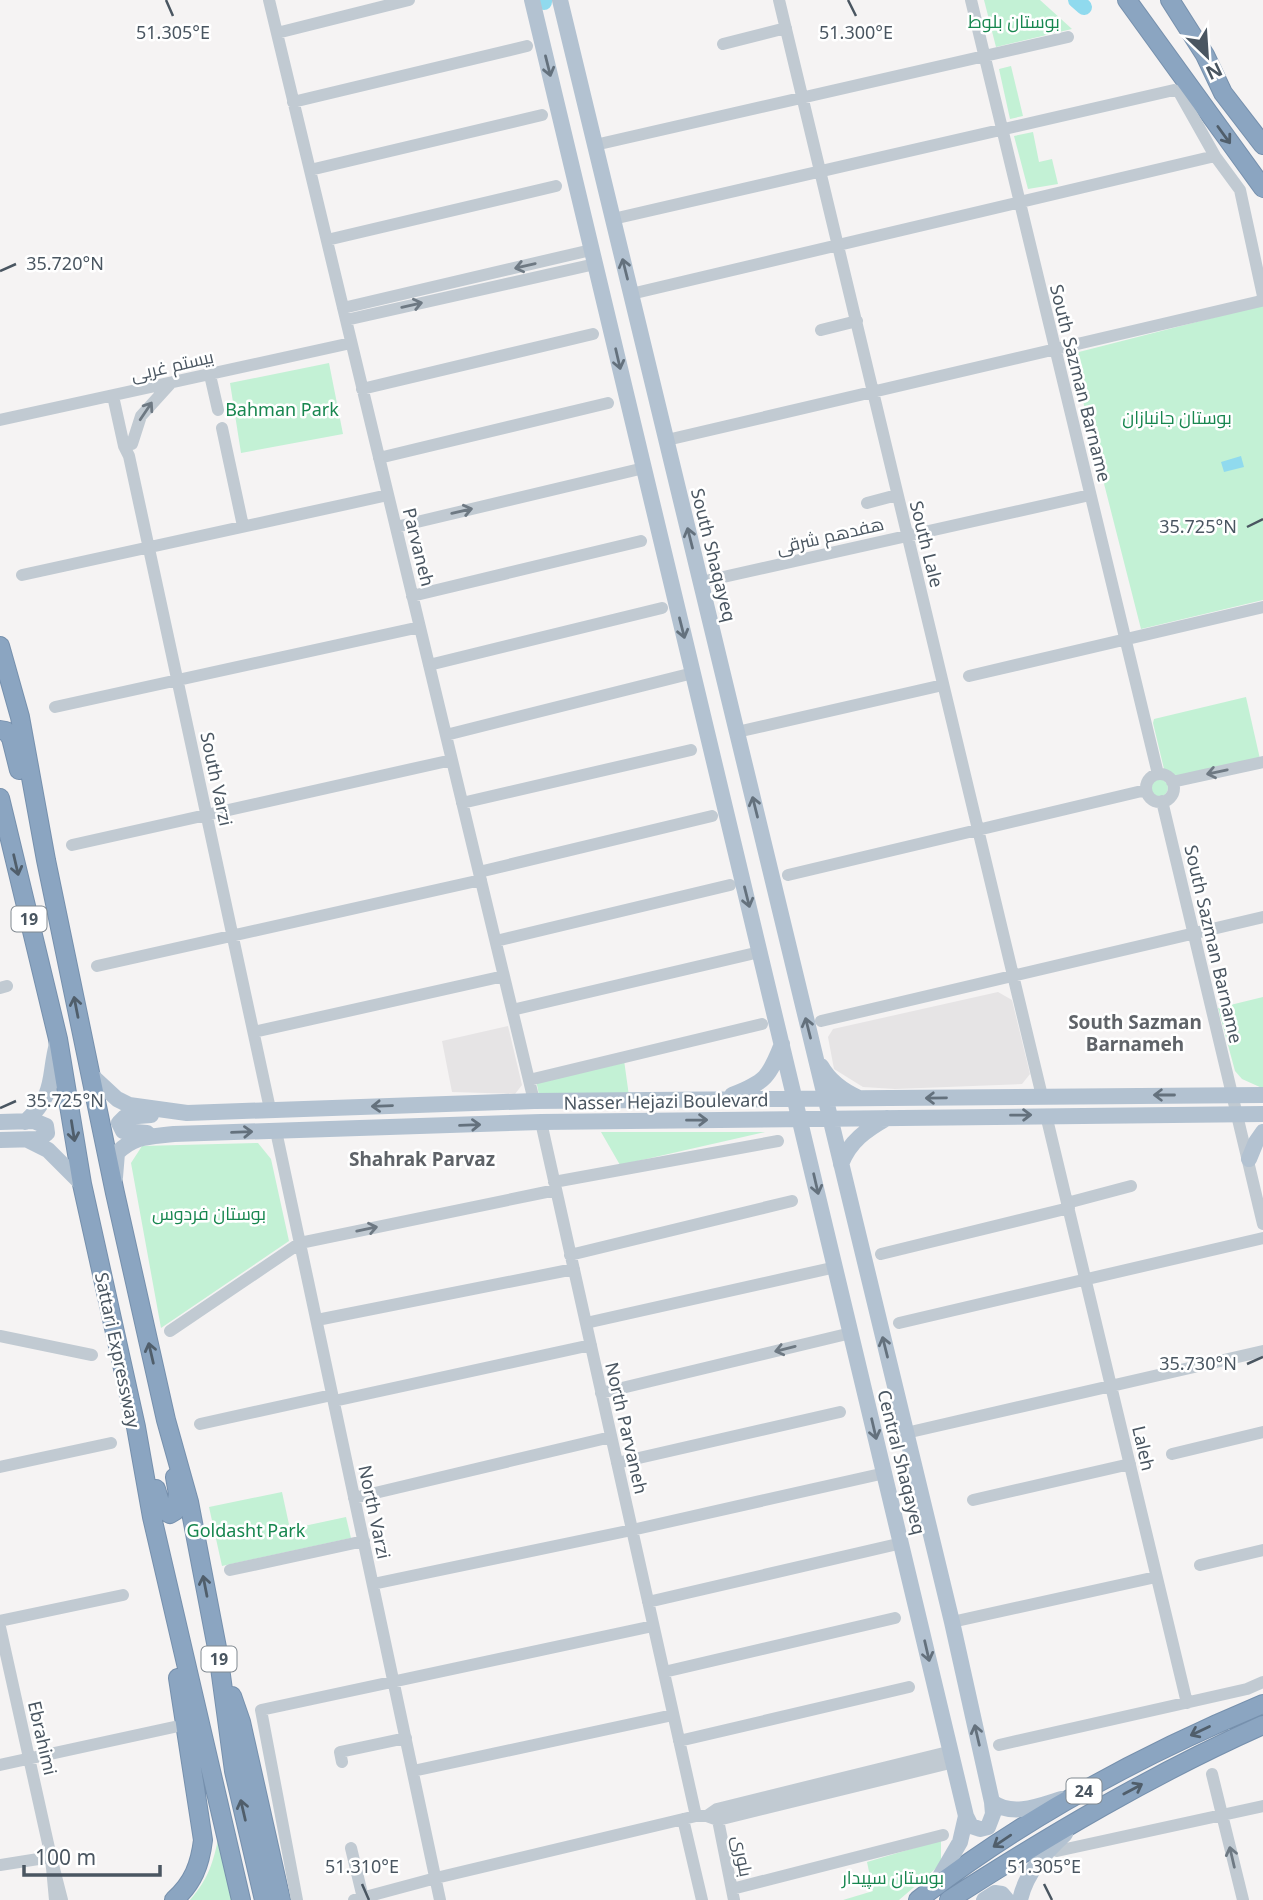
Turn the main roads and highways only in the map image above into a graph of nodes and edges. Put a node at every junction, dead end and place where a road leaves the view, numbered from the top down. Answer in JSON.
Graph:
{"nodes":[{"id":1,"x":532,"y":0,"type":"edge"},
{"id":2,"x":560,"y":0,"type":"edge"},
{"id":3,"x":1127,"y":0,"type":"edge"},
{"id":4,"x":1158,"y":0,"type":"edge"},
{"id":5,"x":1170,"y":0,"type":"edge"},
{"id":6,"x":1223,"y":93,"type":"junction"},
{"id":7,"x":1263,"y":145,"type":"edge"},
{"id":8,"x":1263,"y":188,"type":"edge"},
{"id":9,"x":0,"y":646,"type":"edge"},
{"id":10,"x":0,"y":681,"type":"edge"},
{"id":11,"x":0,"y":709,"type":"edge"},
{"id":12,"x":0,"y":730,"type":"edge"},
{"id":13,"x":0,"y":798,"type":"edge"},
{"id":14,"x":46,"y":860,"type":"junction"},
{"id":15,"x":58,"y":1039,"type":"junction"},
{"id":16,"x":782,"y":1044,"type":"junction"},
{"id":17,"x":815,"y":1056,"type":"junction"},
{"id":18,"x":90,"y":1074,"type":"junction"},
{"id":19,"x":1263,"y":1095,"type":"edge"},
{"id":20,"x":720,"y":1099,"type":"junction"},
{"id":21,"x":862,"y":1099,"type":"junction"},
{"id":22,"x":795,"y":1100,"type":"junction"},
{"id":23,"x":825,"y":1100,"type":"junction"},
{"id":24,"x":187,"y":1113,"type":"junction"},
{"id":25,"x":1263,"y":1114,"type":"edge"},
{"id":26,"x":889,"y":1117,"type":"junction"},
{"id":27,"x":800,"y":1118,"type":"junction"},
{"id":28,"x":830,"y":1118,"type":"junction"},
{"id":29,"x":0,"y":1122,"type":"edge"},
{"id":30,"x":25,"y":1122,"type":"junction"},
{"id":31,"x":1263,"y":1132,"type":"edge"},
{"id":32,"x":174,"y":1134,"type":"junction"},
{"id":33,"x":26,"y":1139,"type":"junction"},
{"id":34,"x":0,"y":1140,"type":"edge"},
{"id":35,"x":1249,"y":1159,"type":"road end"},
{"id":36,"x":841,"y":1164,"type":"junction"},
{"id":37,"x":82,"y":1184,"type":"junction"},
{"id":38,"x":114,"y":1193,"type":"junction"},
{"id":39,"x":166,"y":1420,"type":"junction"},
{"id":40,"x":135,"y":1427,"type":"junction"},
{"id":41,"x":179,"y":1640,"type":"junction"},
{"id":42,"x":218,"y":1653,"type":"junction"},
{"id":43,"x":1263,"y":1704,"type":"edge"},
{"id":44,"x":1263,"y":1725,"type":"edge"},
{"id":45,"x":1080,"y":1793,"type":"junction"},
{"id":46,"x":992,"y":1802,"type":"junction"},
{"id":47,"x":966,"y":1816,"type":"junction"},
{"id":48,"x":1082,"y":1816,"type":"junction"},
{"id":49,"x":932,"y":1889,"type":"junction"},
{"id":50,"x":174,"y":1900,"type":"edge"},
{"id":51,"x":241,"y":1900,"type":"edge"},
{"id":52,"x":264,"y":1900,"type":"edge"},
{"id":53,"x":281,"y":1900,"type":"edge"},
{"id":54,"x":918,"y":1900,"type":"edge"},
{"id":55,"x":949,"y":1900,"type":"edge"},
{"id":56,"x":984,"y":1900,"type":"edge"},
{"id":57,"x":1007,"y":1900,"type":"edge"},
{"id":58,"x":1020,"y":1900,"type":"edge"}],
"edges":[{"from":1,"to":16,"type":"main road","one_way":true},
{"from":17,"to":2,"type":"main road","name":"South Shaqayeq","one_way":true},
{"from":3,"to":8,"type":"highway","one_way":true},
{"from":4,"to":6,"type":"highway"},
{"from":5,"to":6,"type":"highway"},
{"from":6,"to":7,"type":"highway"},
{"from":9,"to":14,"type":"highway","number":"19"},
{"from":10,"to":11,"type":"highway"},
{"from":12,"to":14,"type":"highway"},
{"from":13,"to":15,"type":"highway","name":"Sattari Expressway","number":"19","one_way":true},
{"from":18,"to":14,"type":"highway","number":"19","one_way":true},
{"from":15,"to":30,"type":"main road"},
{"from":15,"to":37,"type":"highway","name":"Sattari Expressway","number":"19","one_way":true},
{"from":16,"to":20,"type":"main road"},
{"from":16,"to":22,"type":"main road"},
{"from":17,"to":21,"type":"main road"},
{"from":17,"to":23,"type":"main road","name":"South Shaqayeq"},
{"from":18,"to":24,"type":"main road","name":"Nasser Hejazi Boulevard"},
{"from":18,"to":38,"type":"highway","number":"19"},
{"from":19,"to":21,"type":"main road","name":"Nasser Hejazi Boulevard","one_way":true},
{"from":20,"to":22,"type":"main road","name":"Nasser Hejazi Boulevard"},
{"from":20,"to":24,"type":"main road","name":"Nasser Hejazi Boulevard","one_way":true},
{"from":21,"to":23,"type":"main road","name":"Nasser Hejazi Boulevard"},
{"from":22,"to":23,"type":"main road","name":"Nasser Hejazi Boulevard"},
{"from":22,"to":27,"type":"main road"},
{"from":23,"to":28,"type":"main road","name":"South Shaqayeq"},
{"from":24,"to":32,"type":"main road"},
{"from":26,"to":25,"type":"main road","name":"Nasser Hejazi Boulevard","one_way":true},
{"from":26,"to":28,"type":"main road","name":"Nasser Hejazi Boulevard"},
{"from":26,"to":36,"type":"main road"},
{"from":27,"to":28,"type":"main road","name":"Nasser Hejazi Boulevard"},
{"from":32,"to":27,"type":"main road","name":"Nasser Hejazi Boulevard","one_way":true},
{"from":27,"to":47,"type":"main road","name":"Central Shaqayeq","one_way":true},
{"from":28,"to":36,"type":"main road","name":"Central Shaqayeq"},
{"from":29,"to":30,"type":"main road"},
{"from":30,"to":33,"type":"main road"},
{"from":31,"to":35,"type":"main road"},
{"from":32,"to":38,"type":"main road","name":"Nasser Hejazi Boulevard"},
{"from":33,"to":34,"type":"main road"},
{"from":33,"to":37,"type":"main road"},
{"from":46,"to":36,"type":"main road","name":"Central Shaqayeq","one_way":true},
{"from":37,"to":40,"type":"highway","name":"Sattari Expressway","number":"19"},
{"from":39,"to":38,"type":"highway","name":"Sattari Expressway","number":"19","one_way":true},
{"from":39,"to":40,"type":"highway"},
{"from":42,"to":39,"type":"highway","name":"Sattari Expressway","number":"19","one_way":true},
{"from":40,"to":41,"type":"highway","name":"Sattari Expressway","number":"19"},
{"from":41,"to":50,"type":"highway"},
{"from":41,"to":51,"type":"highway","name":"Sattari Expressway","number":"19"},
{"from":52,"to":42,"type":"highway","name":"Sattari Expressway","number":"19","one_way":true},
{"from":42,"to":53,"type":"highway"},
{"from":43,"to":45,"type":"highway","number":"24","one_way":true},
{"from":48,"to":44,"type":"highway","number":"24","one_way":true},
{"from":45,"to":46,"type":"main road"},
{"from":45,"to":49,"type":"highway","number":"24","one_way":true},
{"from":46,"to":47,"type":"main road"},
{"from":47,"to":49,"type":"main road"},
{"from":48,"to":55,"type":"highway","number":"24"},
{"from":48,"to":58,"type":"main road"},
{"from":49,"to":54,"type":"highway","number":"24"},
{"from":56,"to":57,"type":"main road"}]}
